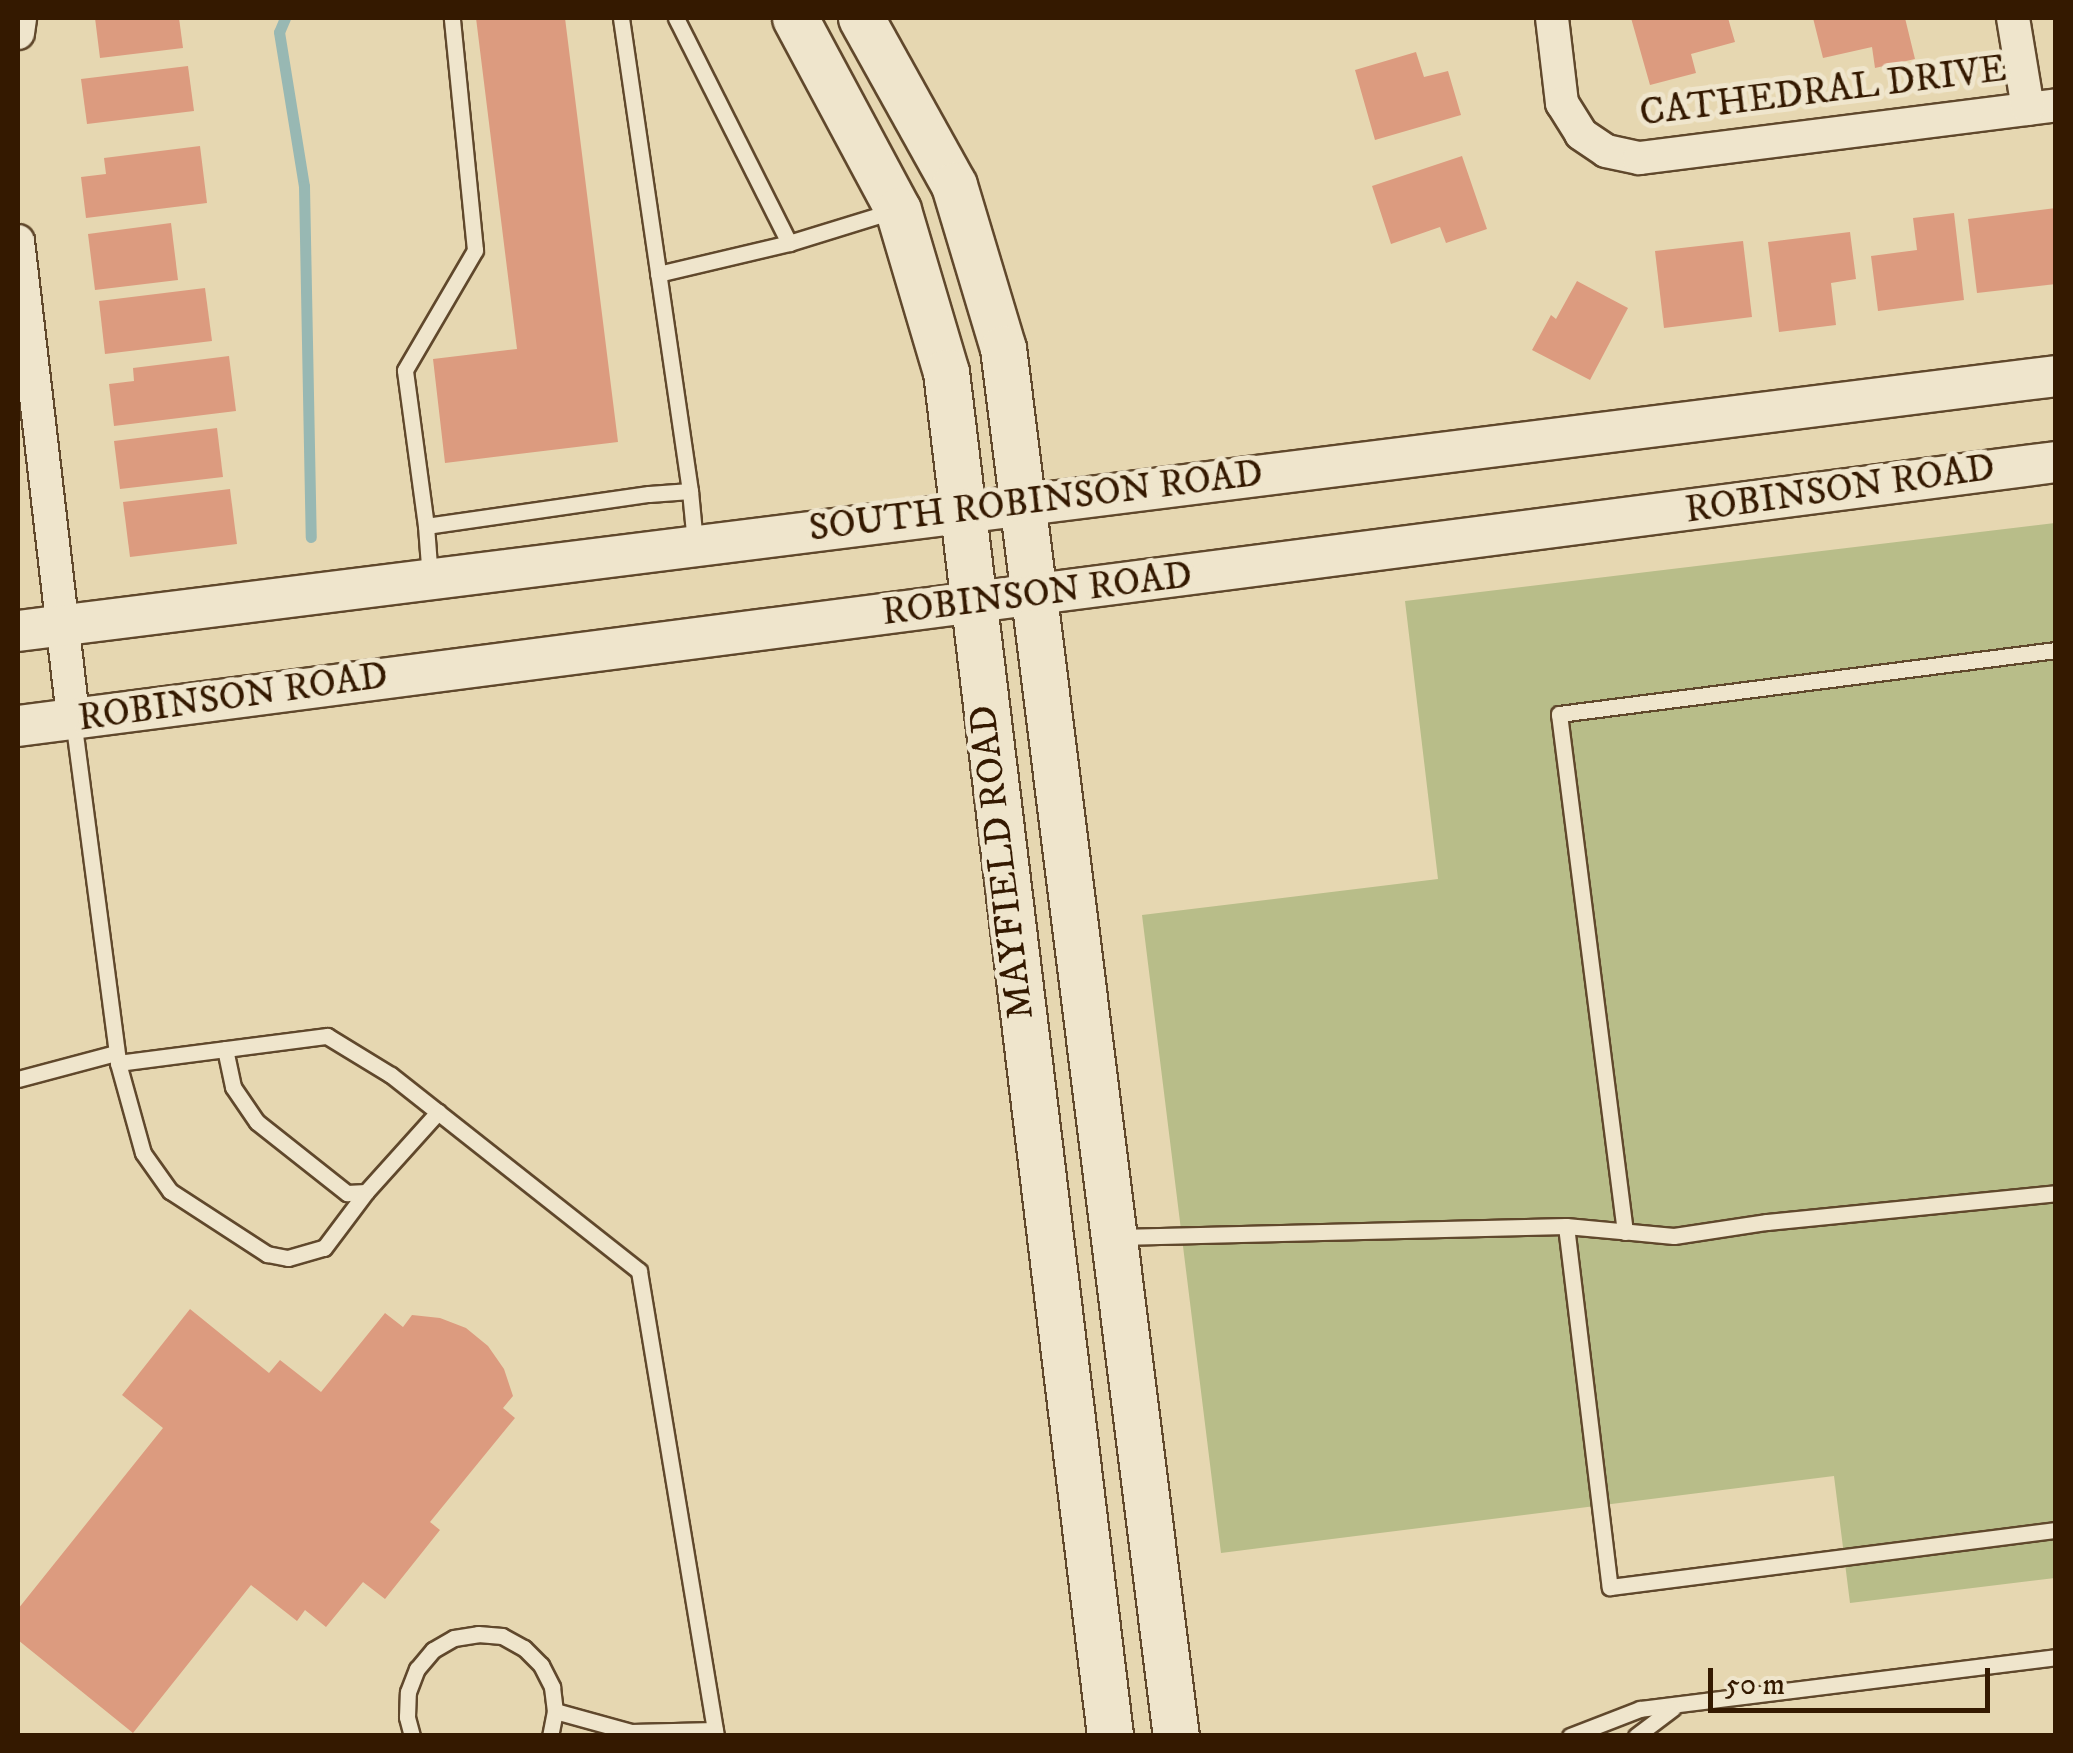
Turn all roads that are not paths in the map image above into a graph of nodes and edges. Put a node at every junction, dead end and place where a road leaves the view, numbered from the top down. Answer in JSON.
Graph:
{"nodes":[{"id":1,"x":20,"y":18,"type":"edge"},
{"id":2,"x":452,"y":18,"type":"edge"},
{"id":3,"x":621,"y":18,"type":"edge"},
{"id":4,"x":676,"y":18,"type":"edge"},
{"id":5,"x":795,"y":18,"type":"edge"},
{"id":6,"x":861,"y":18,"type":"edge"},
{"id":7,"x":1552,"y":18,"type":"edge"},
{"id":8,"x":2013,"y":18,"type":"edge"},
{"id":9,"x":18,"y":33,"type":"edge"},
{"id":10,"x":2042,"y":107,"type":"edge"},
{"id":11,"x":898,"y":210,"type":"junction"},
{"id":12,"x":18,"y":241,"type":"edge"},
{"id":13,"x":789,"y":243,"type":"junction"},
{"id":14,"x":658,"y":274,"type":"junction"},
{"id":15,"x":25,"y":359,"type":"edge"},
{"id":16,"x":2056,"y":376,"type":"edge"},
{"id":17,"x":2056,"y":462,"type":"edge"},
{"id":18,"x":690,"y":491,"type":"junction"},
{"id":19,"x":1023,"y":502,"type":"junction"},
{"id":20,"x":960,"y":510,"type":"junction"},
{"id":21,"x":426,"y":526,"type":"junction"},
{"id":22,"x":695,"y":544,"type":"junction"},
{"id":23,"x":430,"y":579,"type":"junction"},
{"id":24,"x":1036,"y":595,"type":"junction"},
{"id":25,"x":971,"y":603,"type":"junction"},
{"id":26,"x":62,"y":626,"type":"junction"},
{"id":27,"x":18,"y":631,"type":"edge"},
{"id":28,"x":2056,"y":650,"type":"edge"},
{"id":29,"x":73,"y":720,"type":"junction"},
{"id":30,"x":18,"y":726,"type":"edge"},
{"id":31,"x":225,"y":1049,"type":"junction"},
{"id":32,"x":117,"y":1058,"type":"junction"},
{"id":33,"x":18,"y":1079,"type":"edge"},
{"id":34,"x":438,"y":1112,"type":"junction"},
{"id":35,"x":366,"y":1192,"type":"junction"},
{"id":36,"x":2056,"y":1193,"type":"edge"},
{"id":37,"x":1566,"y":1226,"type":"junction"},
{"id":38,"x":1625,"y":1232,"type":"junction"},
{"id":39,"x":1115,"y":1238,"type":"junction"},
{"id":40,"x":2056,"y":1530,"type":"edge"},
{"id":41,"x":2056,"y":1657,"type":"edge"},
{"id":42,"x":1672,"y":1708,"type":"junction"},
{"id":43,"x":555,"y":1712,"type":"junction"},
{"id":44,"x":715,"y":1732,"type":"edge"},
{"id":45,"x":412,"y":1736,"type":"edge"},
{"id":46,"x":550,"y":1736,"type":"edge"},
{"id":47,"x":1110,"y":1736,"type":"edge"},
{"id":48,"x":1176,"y":1736,"type":"edge"},
{"id":49,"x":1570,"y":1736,"type":"edge"},
{"id":50,"x":1636,"y":1736,"type":"edge"}],
"edges":[{"from":1,"to":9,"type":"street"},
{"from":2,"to":21,"type":"lane"},
{"from":3,"to":14,"type":"lane"},
{"from":4,"to":13,"type":"lane"},
{"from":5,"to":11,"type":"main road","name":"MAYFIELD ROAD"},
{"from":6,"to":19,"type":"main road","name":"MAYFIELD ROAD"},
{"from":7,"to":10,"type":"street","name":"CATHEDRAL DRIVE"},
{"from":8,"to":10,"type":"street"},
{"from":11,"to":13,"type":"lane"},
{"from":11,"to":20,"type":"main road","name":"MAYFIELD ROAD"},
{"from":12,"to":15,"type":"street"},
{"from":13,"to":14,"type":"lane"},
{"from":14,"to":18,"type":"lane"},
{"from":15,"to":26,"type":"street"},
{"from":16,"to":19,"type":"street","name":"SOUTH ROBINSON ROAD"},
{"from":17,"to":24,"type":"street","name":"ROBINSON ROAD"},
{"from":18,"to":21,"type":"lane"},
{"from":18,"to":22,"type":"lane"},
{"from":19,"to":20,"type":"street","name":"SOUTH ROBINSON ROAD"},
{"from":19,"to":24,"type":"main road","name":"MAYFIELD ROAD"},
{"from":20,"to":22,"type":"street","name":"SOUTH ROBINSON ROAD"},
{"from":20,"to":25,"type":"main road","name":"MAYFIELD ROAD"},
{"from":21,"to":23,"type":"lane"},
{"from":22,"to":23,"type":"street","name":"SOUTH ROBINSON ROAD"},
{"from":23,"to":26,"type":"street","name":"SOUTH ROBINSON ROAD"},
{"from":24,"to":25,"type":"street","name":"ROBINSON ROAD"},
{"from":24,"to":39,"type":"main road","name":"MAYFIELD ROAD"},
{"from":25,"to":29,"type":"street","name":"ROBINSON ROAD"},
{"from":25,"to":47,"type":"main road","name":"MAYFIELD ROAD"},
{"from":26,"to":27,"type":"street","name":"SOUTH ROBINSON ROAD"},
{"from":26,"to":29,"type":"street"},
{"from":28,"to":38,"type":"lane"},
{"from":29,"to":30,"type":"street","name":"ROBINSON ROAD"},
{"from":29,"to":32,"type":"lane"},
{"from":31,"to":32,"type":"lane"},
{"from":31,"to":34,"type":"lane"},
{"from":31,"to":35,"type":"lane"},
{"from":32,"to":33,"type":"lane"},
{"from":32,"to":35,"type":"lane"},
{"from":34,"to":35,"type":"lane"},
{"from":34,"to":44,"type":"lane"},
{"from":36,"to":38,"type":"lane"},
{"from":37,"to":38,"type":"lane"},
{"from":37,"to":39,"type":"lane"},
{"from":37,"to":40,"type":"lane"},
{"from":39,"to":48,"type":"main road","name":"MAYFIELD ROAD"},
{"from":41,"to":42,"type":"lane"},
{"from":42,"to":49,"type":"lane"},
{"from":42,"to":50,"type":"lane"},
{"from":43,"to":44,"type":"lane"},
{"from":43,"to":45,"type":"lane"},
{"from":43,"to":46,"type":"lane"}]}
